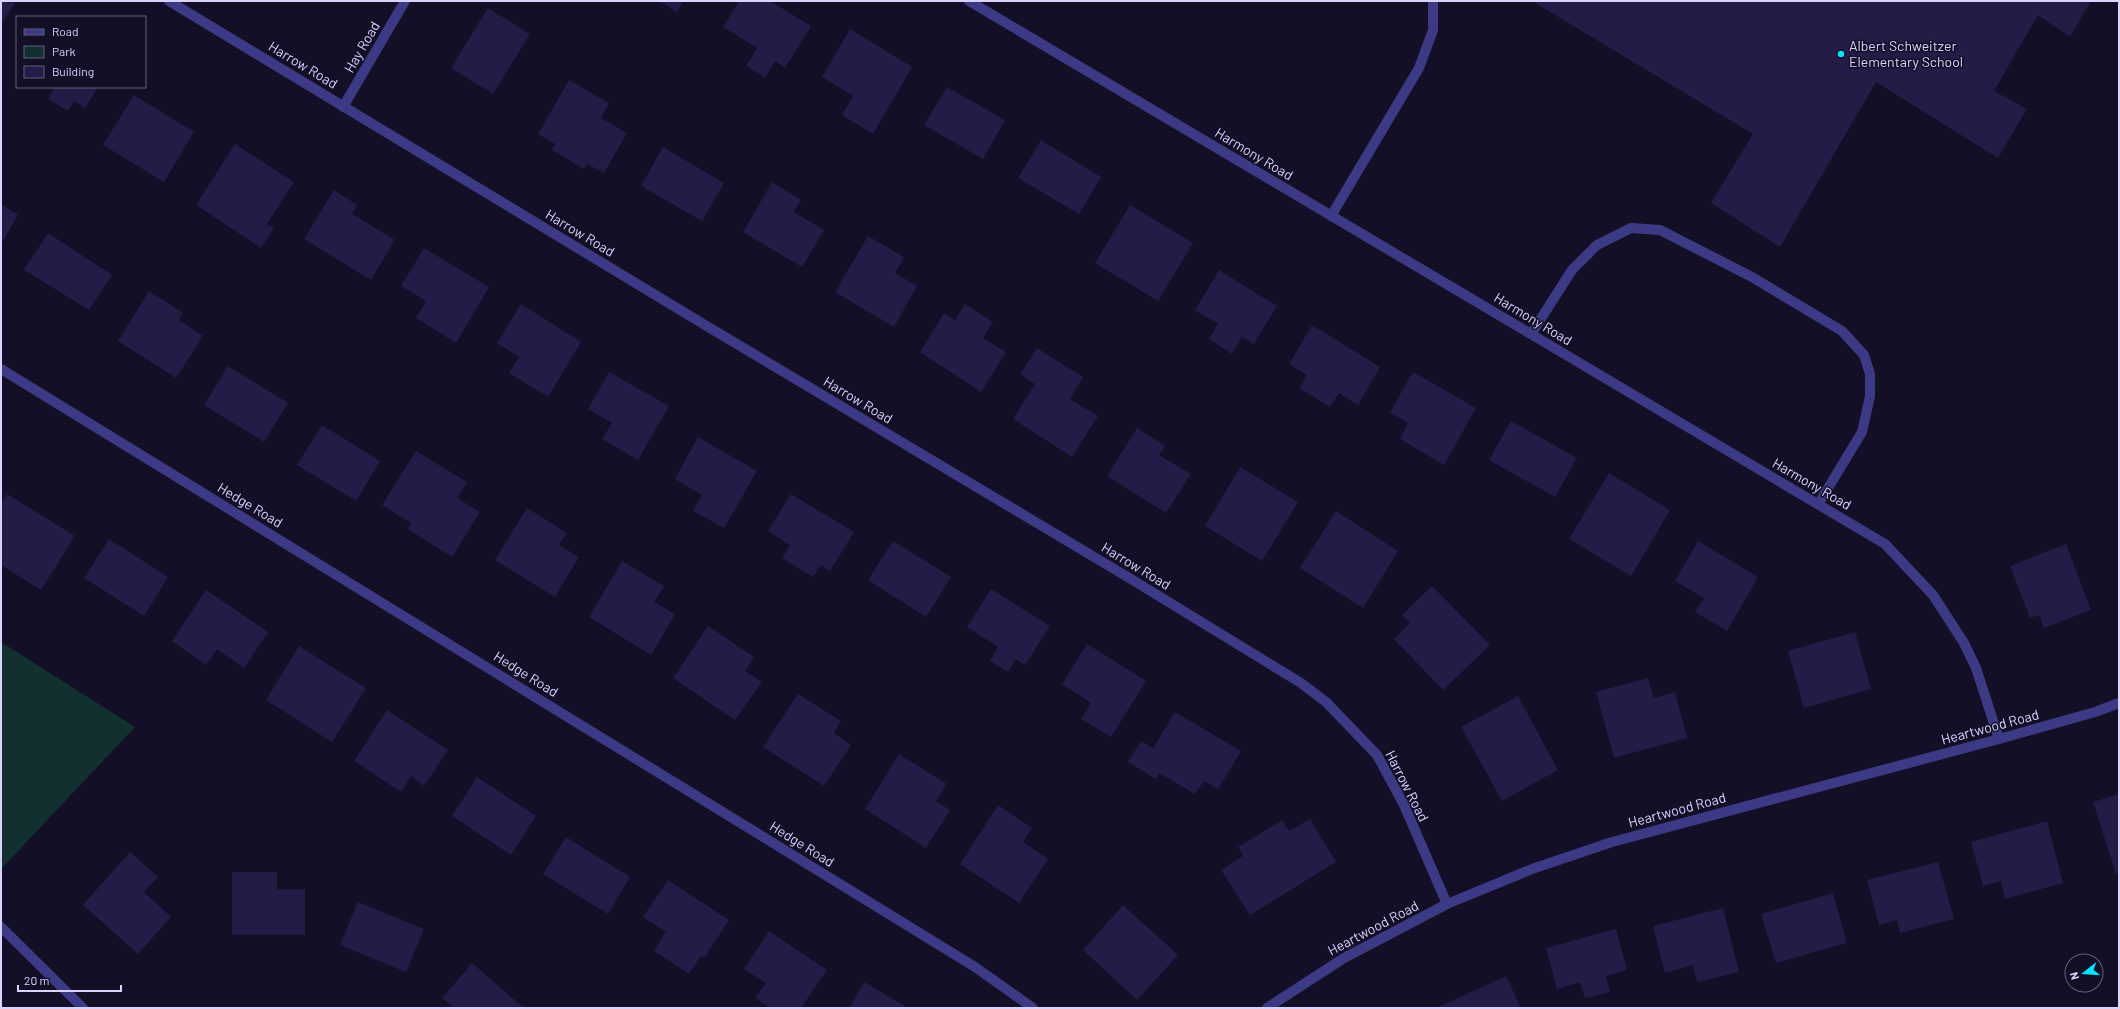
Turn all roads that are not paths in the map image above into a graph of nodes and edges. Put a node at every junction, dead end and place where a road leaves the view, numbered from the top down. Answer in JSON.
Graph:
{"nodes":[{"id":1,"x":169,"y":1,"type":"edge"},
{"id":2,"x":405,"y":1,"type":"edge"},
{"id":3,"x":969,"y":1,"type":"edge"},
{"id":4,"x":1433,"y":1,"type":"edge"},
{"id":5,"x":344,"y":106,"type":"junction"},
{"id":6,"x":1331,"y":216,"type":"junction"},
{"id":7,"x":1531,"y":334,"type":"junction"},
{"id":8,"x":1,"y":369,"type":"edge"},
{"id":9,"x":1819,"y":503,"type":"junction"},
{"id":10,"x":2119,"y":703,"type":"edge"},
{"id":11,"x":1999,"y":739,"type":"junction"},
{"id":12,"x":1447,"y":904,"type":"junction"},
{"id":13,"x":1,"y":927,"type":"edge"},
{"id":14,"x":83,"y":1008,"type":"edge"},
{"id":15,"x":1033,"y":1008,"type":"edge"},
{"id":16,"x":1267,"y":1008,"type":"edge"}],
"edges":[{"from":1,"to":5,"type":"street","name":"Harrow Road"},
{"from":2,"to":5,"type":"street","name":"Hay Road"},
{"from":3,"to":6,"type":"street","name":"Harmony Road"},
{"from":4,"to":6,"type":"street"},
{"from":5,"to":12,"type":"street","name":"Harrow Road"},
{"from":6,"to":7,"type":"street","name":"Harmony Road"},
{"from":7,"to":9,"type":"street","name":"Harmony Road"},
{"from":7,"to":9,"type":"street"},
{"from":8,"to":15,"type":"street","name":"Hedge Road"},
{"from":9,"to":11,"type":"street","name":"Harmony Road"},
{"from":10,"to":11,"type":"street","name":"Heartwood Road"},
{"from":11,"to":12,"type":"street","name":"Heartwood Road"},
{"from":12,"to":16,"type":"street","name":"Heartwood Road"},
{"from":13,"to":14,"type":"street"}]}
